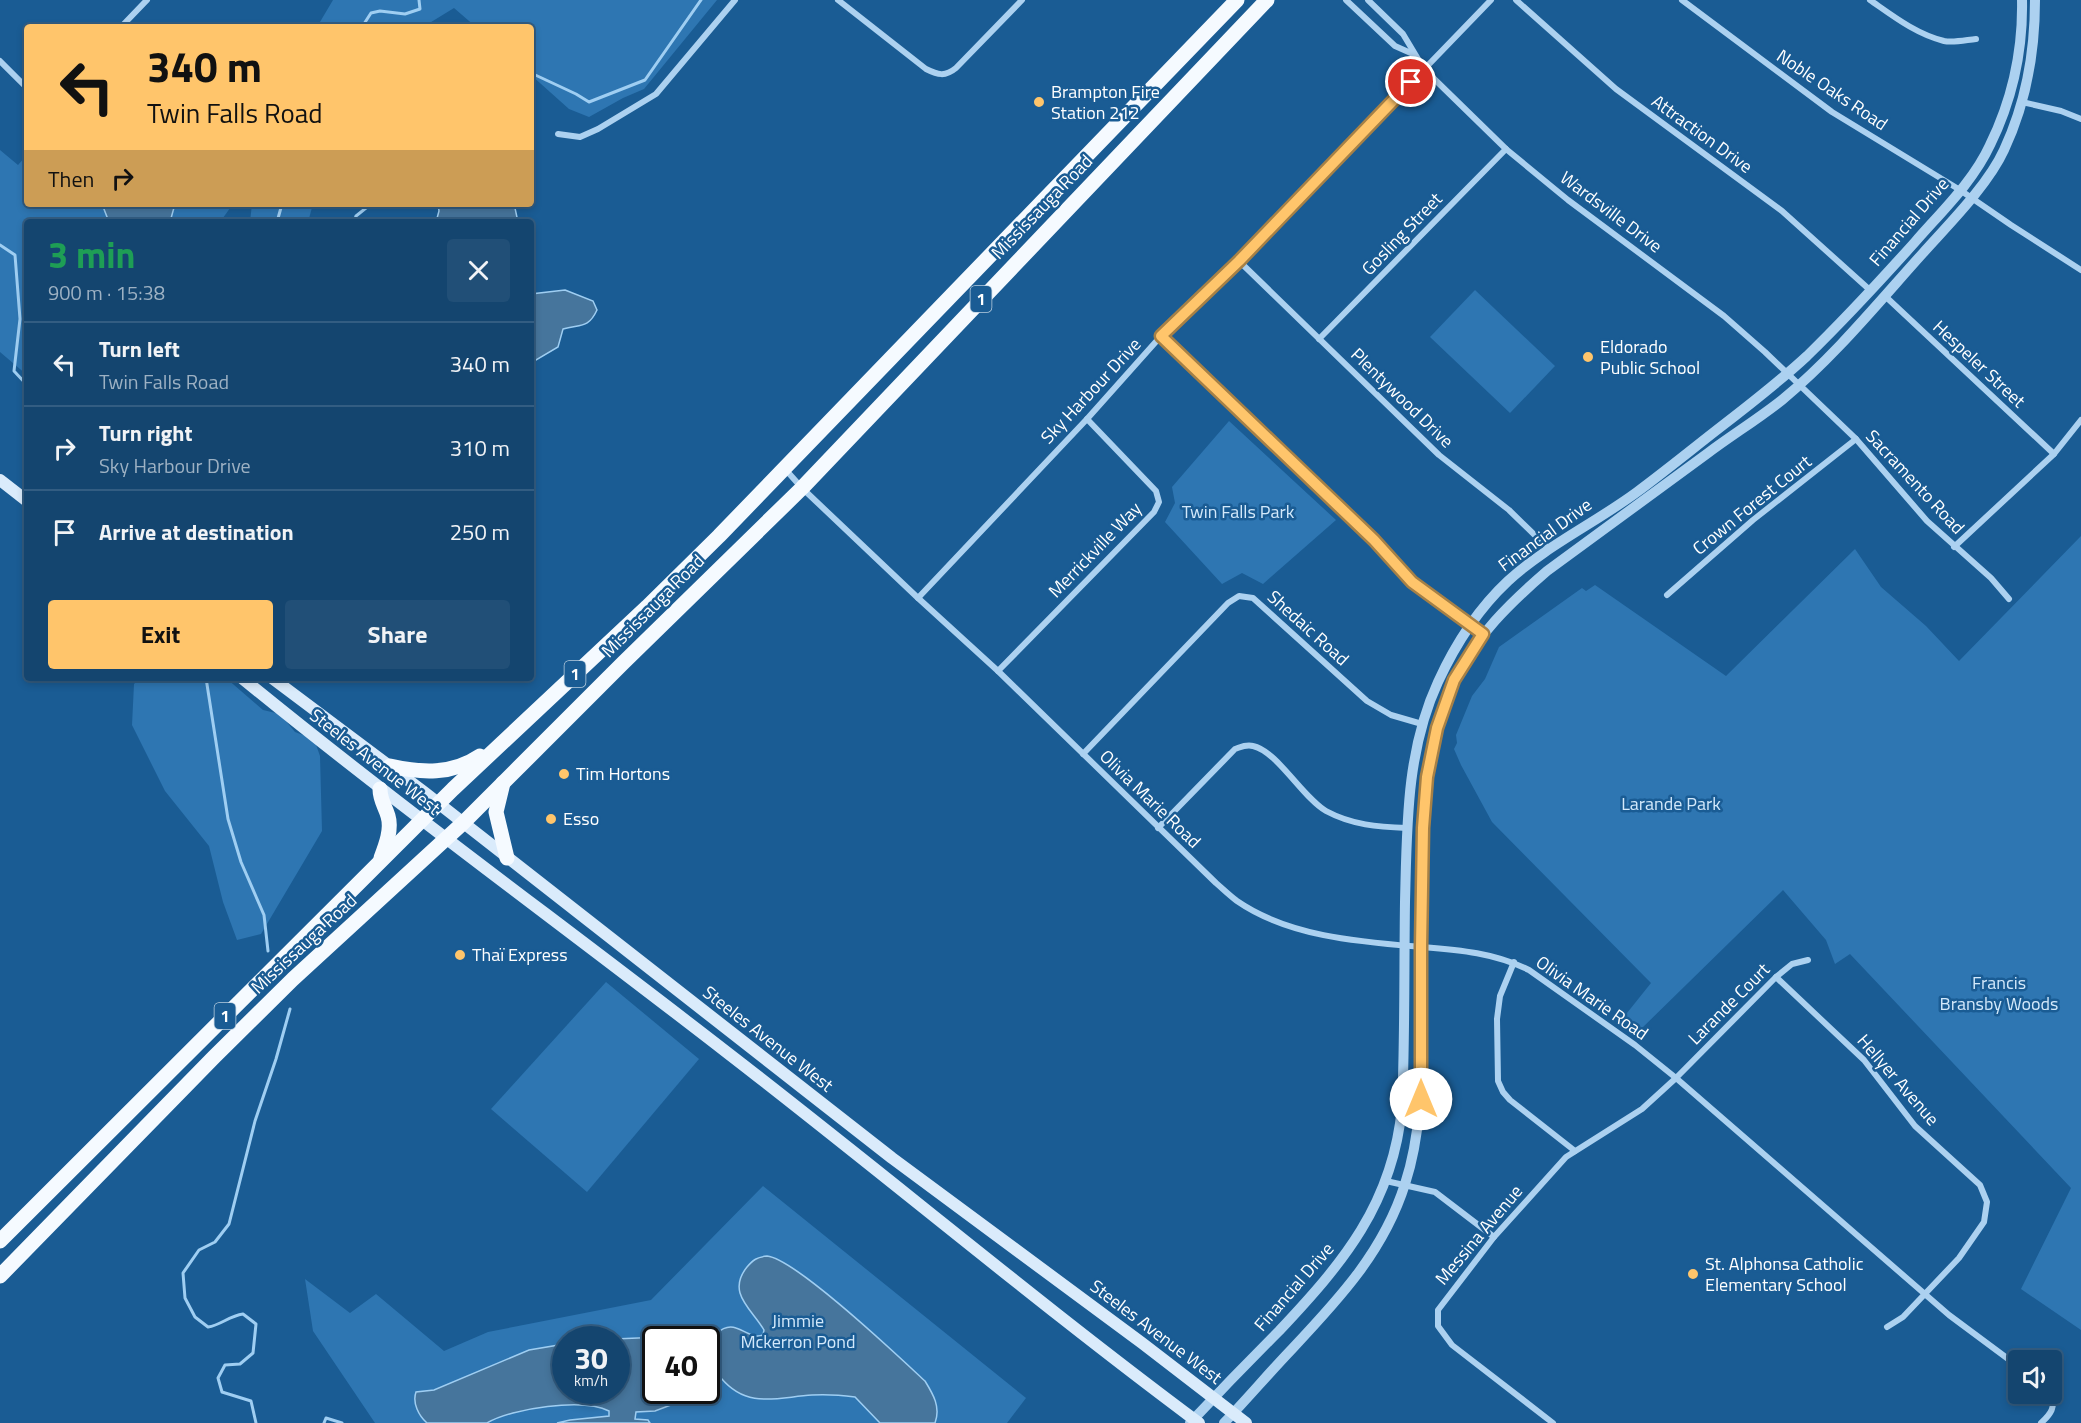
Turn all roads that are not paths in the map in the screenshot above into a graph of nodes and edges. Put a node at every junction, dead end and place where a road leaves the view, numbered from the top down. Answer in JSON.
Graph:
{"nodes":[{"id":1,"x":735,"y":0,"type":"edge"},
{"id":2,"x":838,"y":0,"type":"edge"},
{"id":3,"x":851,"y":0,"type":"edge"},
{"id":4,"x":1022,"y":0,"type":"edge"},
{"id":5,"x":1237,"y":0,"type":"edge"},
{"id":6,"x":1267,"y":0,"type":"edge"},
{"id":7,"x":1346,"y":0,"type":"edge"},
{"id":8,"x":1368,"y":0,"type":"edge"},
{"id":9,"x":1491,"y":0,"type":"edge"},
{"id":10,"x":1516,"y":0,"type":"edge"},
{"id":11,"x":1682,"y":0,"type":"edge"},
{"id":12,"x":1870,"y":0,"type":"edge"},
{"id":13,"x":2022,"y":0,"type":"edge"},
{"id":14,"x":2035,"y":0,"type":"edge"},
{"id":15,"x":142,"y":2,"type":"edge"},
{"id":16,"x":846,"y":7,"type":"junction"},
{"id":17,"x":124,"y":24,"type":"edge"},
{"id":18,"x":1976,"y":39,"type":"dead end"},
{"id":19,"x":1414,"y":54,"type":"junction"},
{"id":20,"x":0,"y":62,"type":"edge"},
{"id":21,"x":1424,"y":69,"type":"junction"},
{"id":22,"x":24,"y":85,"type":"edge"},
{"id":23,"x":2022,"y":102,"type":"junction"},
{"id":24,"x":2081,"y":119,"type":"edge"},
{"id":25,"x":558,"y":134,"type":"dead end"},
{"id":26,"x":1506,"y":149,"type":"junction"},
{"id":27,"x":1960,"y":190,"type":"junction"},
{"id":28,"x":1971,"y":197,"type":"junction"},
{"id":29,"x":1239,"y":261,"type":"junction"},
{"id":30,"x":2081,"y":270,"type":"edge"},
{"id":31,"x":1871,"y":291,"type":"junction"},
{"id":32,"x":1885,"y":296,"type":"junction"},
{"id":33,"x":1161,"y":336,"type":"junction"},
{"id":34,"x":1319,"y":339,"type":"junction"},
{"id":35,"x":1787,"y":373,"type":"junction"},
{"id":36,"x":1799,"y":384,"type":"junction"},
{"id":37,"x":1087,"y":419,"type":"junction"},
{"id":38,"x":2081,"y":420,"type":"edge"},
{"id":39,"x":1856,"y":440,"type":"junction"},
{"id":40,"x":2054,"y":454,"type":"junction"},
{"id":41,"x":785,"y":469,"type":"junction"},
{"id":42,"x":0,"y":480,"type":"edge"},
{"id":43,"x":802,"y":488,"type":"junction"},
{"id":44,"x":24,"y":499,"type":"edge"},
{"id":45,"x":1954,"y":547,"type":"junction"},
{"id":46,"x":1550,"y":550,"type":"junction"},
{"id":47,"x":1667,"y":595,"type":"dead end"},
{"id":48,"x":918,"y":598,"type":"junction"},
{"id":49,"x":2008,"y":599,"type":"dead end"},
{"id":50,"x":1471,"y":625,"type":"junction"},
{"id":51,"x":1483,"y":634,"type":"junction"},
{"id":52,"x":998,"y":671,"type":"junction"},
{"id":53,"x":246,"y":681,"type":"edge"},
{"id":54,"x":276,"y":681,"type":"edge"},
{"id":55,"x":1422,"y":724,"type":"junction"},
{"id":56,"x":502,"y":741,"type":"junction"},
{"id":57,"x":1083,"y":754,"type":"junction"},
{"id":58,"x":390,"y":766,"type":"junction"},
{"id":59,"x":503,"y":783,"type":"junction"},
{"id":60,"x":380,"y":789,"type":"junction"},
{"id":61,"x":438,"y":803,"type":"junction"},
{"id":62,"x":421,"y":820,"type":"junction"},
{"id":63,"x":463,"y":824,"type":"junction"},
{"id":64,"x":1158,"y":828,"type":"junction"},
{"id":65,"x":1407,"y":828,"type":"junction"},
{"id":66,"x":445,"y":840,"type":"junction"},
{"id":67,"x":507,"y":858,"type":"junction"},
{"id":68,"x":380,"y":861,"type":"junction"},
{"id":69,"x":1405,"y":945,"type":"junction"},
{"id":70,"x":1421,"y":947,"type":"junction"},
{"id":71,"x":1808,"y":960,"type":"dead end"},
{"id":72,"x":1514,"y":962,"type":"junction"},
{"id":73,"x":1776,"y":977,"type":"junction"},
{"id":74,"x":1676,"y":1078,"type":"junction"},
{"id":75,"x":1575,"y":1151,"type":"junction"},
{"id":76,"x":1386,"y":1182,"type":"junction"},
{"id":77,"x":1405,"y":1186,"type":"junction"},
{"id":78,"x":1494,"y":1237,"type":"junction"},
{"id":79,"x":0,"y":1241,"type":"edge"},
{"id":80,"x":0,"y":1276,"type":"edge"},
{"id":81,"x":1924,"y":1294,"type":"junction"},
{"id":82,"x":1887,"y":1327,"type":"dead end"},
{"id":83,"x":2008,"y":1359,"type":"edge"},
{"id":84,"x":1214,"y":1398,"type":"junction"},
{"id":85,"x":2054,"y":1404,"type":"edge"},
{"id":86,"x":1233,"y":1413,"type":"junction"},
{"id":87,"x":1194,"y":1422,"type":"edge"},
{"id":88,"x":1224,"y":1423,"type":"edge"},
{"id":89,"x":1246,"y":1423,"type":"edge"},
{"id":90,"x":1553,"y":1423,"type":"edge"},
{"id":91,"x":2041,"y":1423,"type":"edge"}],
"edges":[{"from":1,"to":25,"type":"street"},
{"from":2,"to":16,"type":"street"},
{"from":3,"to":16,"type":"street"},
{"from":4,"to":16,"type":"street"},
{"from":5,"to":41,"type":"main road","name":"Mississauga Road","number":"1"},
{"from":6,"to":43,"type":"main road","name":"Mississauga Road","number":"1"},
{"from":7,"to":19,"type":"street","name":"Wardsville Drive"},
{"from":8,"to":19,"type":"street","name":"Wardsville Drive"},
{"from":9,"to":21,"type":"street","name":"Sky Harbour Drive"},
{"from":10,"to":31,"type":"street","name":"Attraction Drive"},
{"from":11,"to":27,"type":"street","name":"Noble Oaks Road"},
{"from":12,"to":18,"type":"street"},
{"from":13,"to":27,"type":"street","name":"Financial Drive"},
{"from":14,"to":23,"type":"street","name":"Financial Drive"},
{"from":15,"to":17,"type":"street"},
{"from":19,"to":21,"type":"street","name":"Wardsville Drive"},
{"from":20,"to":22,"type":"street"},
{"from":21,"to":26,"type":"street","name":"Wardsville Drive"},
{"from":21,"to":29,"type":"street","name":"Sky Harbour Drive"},
{"from":23,"to":24,"type":"street"},
{"from":23,"to":28,"type":"street","name":"Financial Drive"},
{"from":26,"to":34,"type":"street","name":"Gosling Street"},
{"from":26,"to":35,"type":"street","name":"Wardsville Drive"},
{"from":27,"to":28,"type":"street","name":"Noble Oaks Road"},
{"from":27,"to":31,"type":"street","name":"Financial Drive"},
{"from":28,"to":30,"type":"street","name":"Noble Oaks Road"},
{"from":28,"to":32,"type":"street","name":"Financial Drive"},
{"from":29,"to":33,"type":"street","name":"Sky Harbour Drive"},
{"from":29,"to":34,"type":"street","name":"Plentywood Drive"},
{"from":31,"to":35,"type":"street","name":"Financial Drive"},
{"from":32,"to":36,"type":"street","name":"Financial Drive"},
{"from":32,"to":40,"type":"street","name":"Hespeler Street"},
{"from":33,"to":37,"type":"street","name":"Sky Harbour Drive"},
{"from":33,"to":50,"type":"street"},
{"from":34,"to":46,"type":"street","name":"Plentywood Drive"},
{"from":35,"to":36,"type":"street","name":"Wardsville Drive"},
{"from":35,"to":46,"type":"street","name":"Financial Drive"},
{"from":36,"to":39,"type":"street","name":"Sacramento Road"},
{"from":36,"to":51,"type":"street","name":"Financial Drive"},
{"from":37,"to":48,"type":"street","name":"Sky Harbour Drive"},
{"from":37,"to":52,"type":"street","name":"Merrickville Way"},
{"from":38,"to":40,"type":"street"},
{"from":39,"to":45,"type":"street","name":"Sacramento Road"},
{"from":39,"to":47,"type":"street","name":"Crown Forest Court"},
{"from":40,"to":45,"type":"street"},
{"from":41,"to":43,"type":"street","name":"Olivia Marie Road"},
{"from":41,"to":56,"type":"main road","name":"Mississauga Road","number":"1"},
{"from":42,"to":44,"type":"main road"},
{"from":43,"to":48,"type":"street","name":"Olivia Marie Road"},
{"from":43,"to":59,"type":"main road","name":"Mississauga Road","number":"1"},
{"from":45,"to":49,"type":"street","name":"Sacramento Road"},
{"from":46,"to":50,"type":"street","name":"Financial Drive"},
{"from":48,"to":52,"type":"street","name":"Olivia Marie Road"},
{"from":50,"to":51,"type":"street"},
{"from":50,"to":55,"type":"street","name":"Financial Drive"},
{"from":51,"to":70,"type":"street","name":"Financial Drive"},
{"from":52,"to":57,"type":"street","name":"Olivia Marie Road"},
{"from":53,"to":60,"type":"main road","name":"Steeles Avenue West"},
{"from":54,"to":58,"type":"main road","name":"Steeles Avenue West"},
{"from":55,"to":57,"type":"street","name":"Shedaic Road"},
{"from":55,"to":65,"type":"street","name":"Financial Drive"},
{"from":56,"to":58,"type":"main road"},
{"from":56,"to":61,"type":"main road","name":"Mississauga Road","number":"1"},
{"from":57,"to":64,"type":"street","name":"Olivia Marie Road"},
{"from":58,"to":61,"type":"main road","name":"Steeles Avenue West"},
{"from":59,"to":63,"type":"main road","name":"Mississauga Road","number":"1"},
{"from":59,"to":67,"type":"main road"},
{"from":60,"to":62,"type":"main road","name":"Steeles Avenue West"},
{"from":60,"to":68,"type":"main road"},
{"from":61,"to":62,"type":"main road","name":"Mississauga Road","number":"1"},
{"from":61,"to":63,"type":"main road","name":"Steeles Avenue West"},
{"from":62,"to":66,"type":"main road","name":"Steeles Avenue West"},
{"from":62,"to":68,"type":"main road","name":"Mississauga Road","number":"1"},
{"from":63,"to":66,"type":"main road","name":"Mississauga Road","number":"1"},
{"from":63,"to":67,"type":"main road","name":"Steeles Avenue West"},
{"from":64,"to":65,"type":"street"},
{"from":64,"to":69,"type":"street","name":"Olivia Marie Road"},
{"from":65,"to":69,"type":"street","name":"Financial Drive"},
{"from":66,"to":80,"type":"main road","name":"Mississauga Road","number":"1"},
{"from":66,"to":87,"type":"main road","name":"Steeles Avenue West"},
{"from":67,"to":84,"type":"main road","name":"Steeles Avenue West"},
{"from":68,"to":79,"type":"main road","name":"Mississauga Road","number":"1"},
{"from":69,"to":70,"type":"street","name":"Olivia Marie Road"},
{"from":69,"to":76,"type":"street","name":"Financial Drive"},
{"from":70,"to":72,"type":"street","name":"Olivia Marie Road"},
{"from":70,"to":77,"type":"street","name":"Financial Drive"},
{"from":71,"to":73,"type":"street","name":"Larande Court"},
{"from":72,"to":74,"type":"street","name":"Olivia Marie Road"},
{"from":72,"to":75,"type":"street"},
{"from":73,"to":74,"type":"street","name":"Larande Court"},
{"from":73,"to":81,"type":"street","name":"Hellyer Avenue"},
{"from":74,"to":75,"type":"street","name":"Messina Avenue"},
{"from":74,"to":81,"type":"street","name":"Olivia Marie Road"},
{"from":75,"to":78,"type":"street","name":"Messina Avenue"},
{"from":76,"to":77,"type":"street"},
{"from":76,"to":84,"type":"street","name":"Financial Drive"},
{"from":77,"to":78,"type":"street"},
{"from":77,"to":86,"type":"street","name":"Financial Drive"},
{"from":78,"to":90,"type":"street","name":"Messina Avenue"},
{"from":81,"to":82,"type":"street","name":"Hellyer Avenue"},
{"from":81,"to":83,"type":"street","name":"Olivia Marie Road"},
{"from":84,"to":86,"type":"main road","name":"Steeles Avenue West"},
{"from":84,"to":87,"type":"street","name":"Financial Drive"},
{"from":85,"to":91,"type":"street"},
{"from":86,"to":88,"type":"street","name":"Financial Drive"},
{"from":86,"to":89,"type":"main road","name":"Steeles Avenue West"}]}
